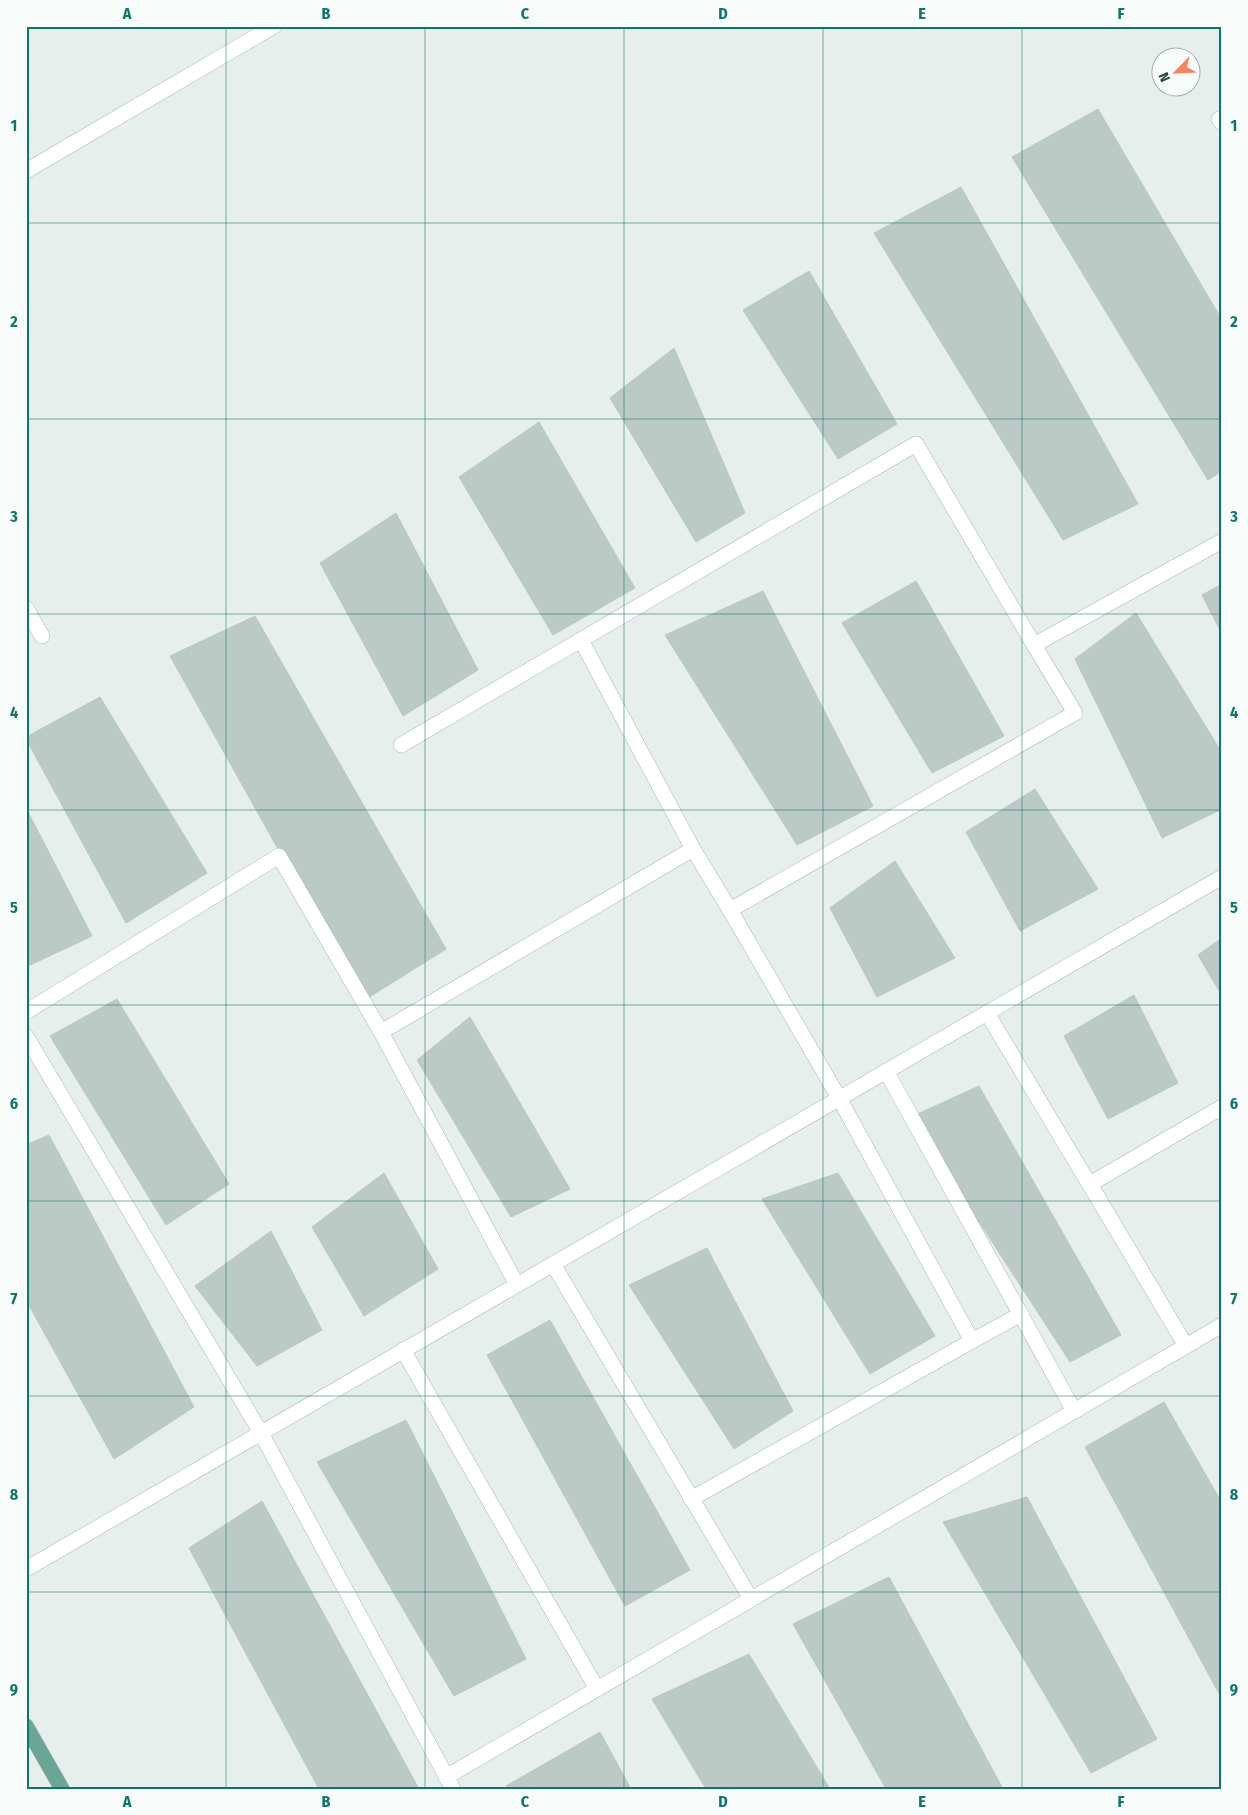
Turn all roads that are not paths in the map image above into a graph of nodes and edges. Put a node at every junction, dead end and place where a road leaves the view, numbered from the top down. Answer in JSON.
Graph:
{"nodes":[{"id":1,"x":274,"y":26,"type":"edge"},
{"id":2,"x":1222,"y":118,"type":"edge"},
{"id":3,"x":1222,"y":123,"type":"edge"},
{"id":4,"x":26,"y":171,"type":"edge"},
{"id":5,"x":1222,"y":542,"type":"edge"},
{"id":6,"x":26,"y":608,"type":"edge"},
{"id":7,"x":42,"y":636,"type":"dead end"},
{"id":8,"x":581,"y":640,"type":"junction"},
{"id":9,"x":1034,"y":645,"type":"junction"},
{"id":10,"x":401,"y":746,"type":"dead end"},
{"id":11,"x":693,"y":849,"type":"junction"},
{"id":12,"x":1222,"y":877,"type":"edge"},
{"id":13,"x":730,"y":910,"type":"junction"},
{"id":14,"x":26,"y":1012,"type":"edge"},
{"id":15,"x":987,"y":1013,"type":"junction"},
{"id":16,"x":381,"y":1032,"type":"junction"},
{"id":17,"x":26,"y":1036,"type":"edge"},
{"id":18,"x":886,"y":1071,"type":"junction"},
{"id":19,"x":839,"y":1098,"type":"junction"},
{"id":20,"x":1222,"y":1107,"type":"edge"},
{"id":21,"x":1090,"y":1184,"type":"junction"},
{"id":22,"x":553,"y":1264,"type":"junction"},
{"id":23,"x":517,"y":1285,"type":"junction"},
{"id":24,"x":1021,"y":1314,"type":"junction"},
{"id":25,"x":1222,"y":1325,"type":"edge"},
{"id":26,"x":972,"y":1341,"type":"junction"},
{"id":27,"x":1186,"y":1346,"type":"junction"},
{"id":28,"x":403,"y":1350,"type":"junction"},
{"id":29,"x":1074,"y":1411,"type":"junction"},
{"id":30,"x":261,"y":1433,"type":"junction"},
{"id":31,"x":692,"y":1499,"type":"junction"},
{"id":32,"x":26,"y":1569,"type":"edge"},
{"id":33,"x":751,"y":1599,"type":"junction"},
{"id":34,"x":597,"y":1689,"type":"junction"},
{"id":35,"x":26,"y":1726,"type":"edge"},
{"id":36,"x":450,"y":1783,"type":"edge"},
{"id":37,"x":62,"y":1789,"type":"edge"}],
"edges":[{"from":1,"to":4,"type":"street"},
{"from":2,"to":3,"type":"street"},
{"from":5,"to":9,"type":"street"},
{"from":6,"to":7,"type":"street"},
{"from":8,"to":9,"type":"street"},
{"from":8,"to":10,"type":"street"},
{"from":8,"to":11,"type":"street"},
{"from":9,"to":13,"type":"street"},
{"from":11,"to":13,"type":"street"},
{"from":11,"to":16,"type":"street"},
{"from":12,"to":15,"type":"street"},
{"from":13,"to":19,"type":"street"},
{"from":14,"to":16,"type":"street"},
{"from":15,"to":18,"type":"street"},
{"from":15,"to":21,"type":"street"},
{"from":16,"to":23,"type":"street"},
{"from":17,"to":30,"type":"street"},
{"from":18,"to":19,"type":"street"},
{"from":18,"to":24,"type":"street"},
{"from":19,"to":22,"type":"street"},
{"from":19,"to":26,"type":"street"},
{"from":20,"to":21,"type":"street"},
{"from":21,"to":27,"type":"street"},
{"from":22,"to":23,"type":"street"},
{"from":22,"to":31,"type":"street"},
{"from":23,"to":28,"type":"street"},
{"from":24,"to":26,"type":"street"},
{"from":24,"to":29,"type":"street"},
{"from":25,"to":27,"type":"street"},
{"from":26,"to":31,"type":"street"},
{"from":27,"to":29,"type":"street"},
{"from":28,"to":30,"type":"street"},
{"from":28,"to":34,"type":"street"},
{"from":29,"to":33,"type":"street"},
{"from":30,"to":32,"type":"street"},
{"from":30,"to":36,"type":"street"},
{"from":31,"to":33,"type":"street"},
{"from":33,"to":34,"type":"street"},
{"from":34,"to":36,"type":"street"},
{"from":35,"to":37,"type":"main road"}]}
